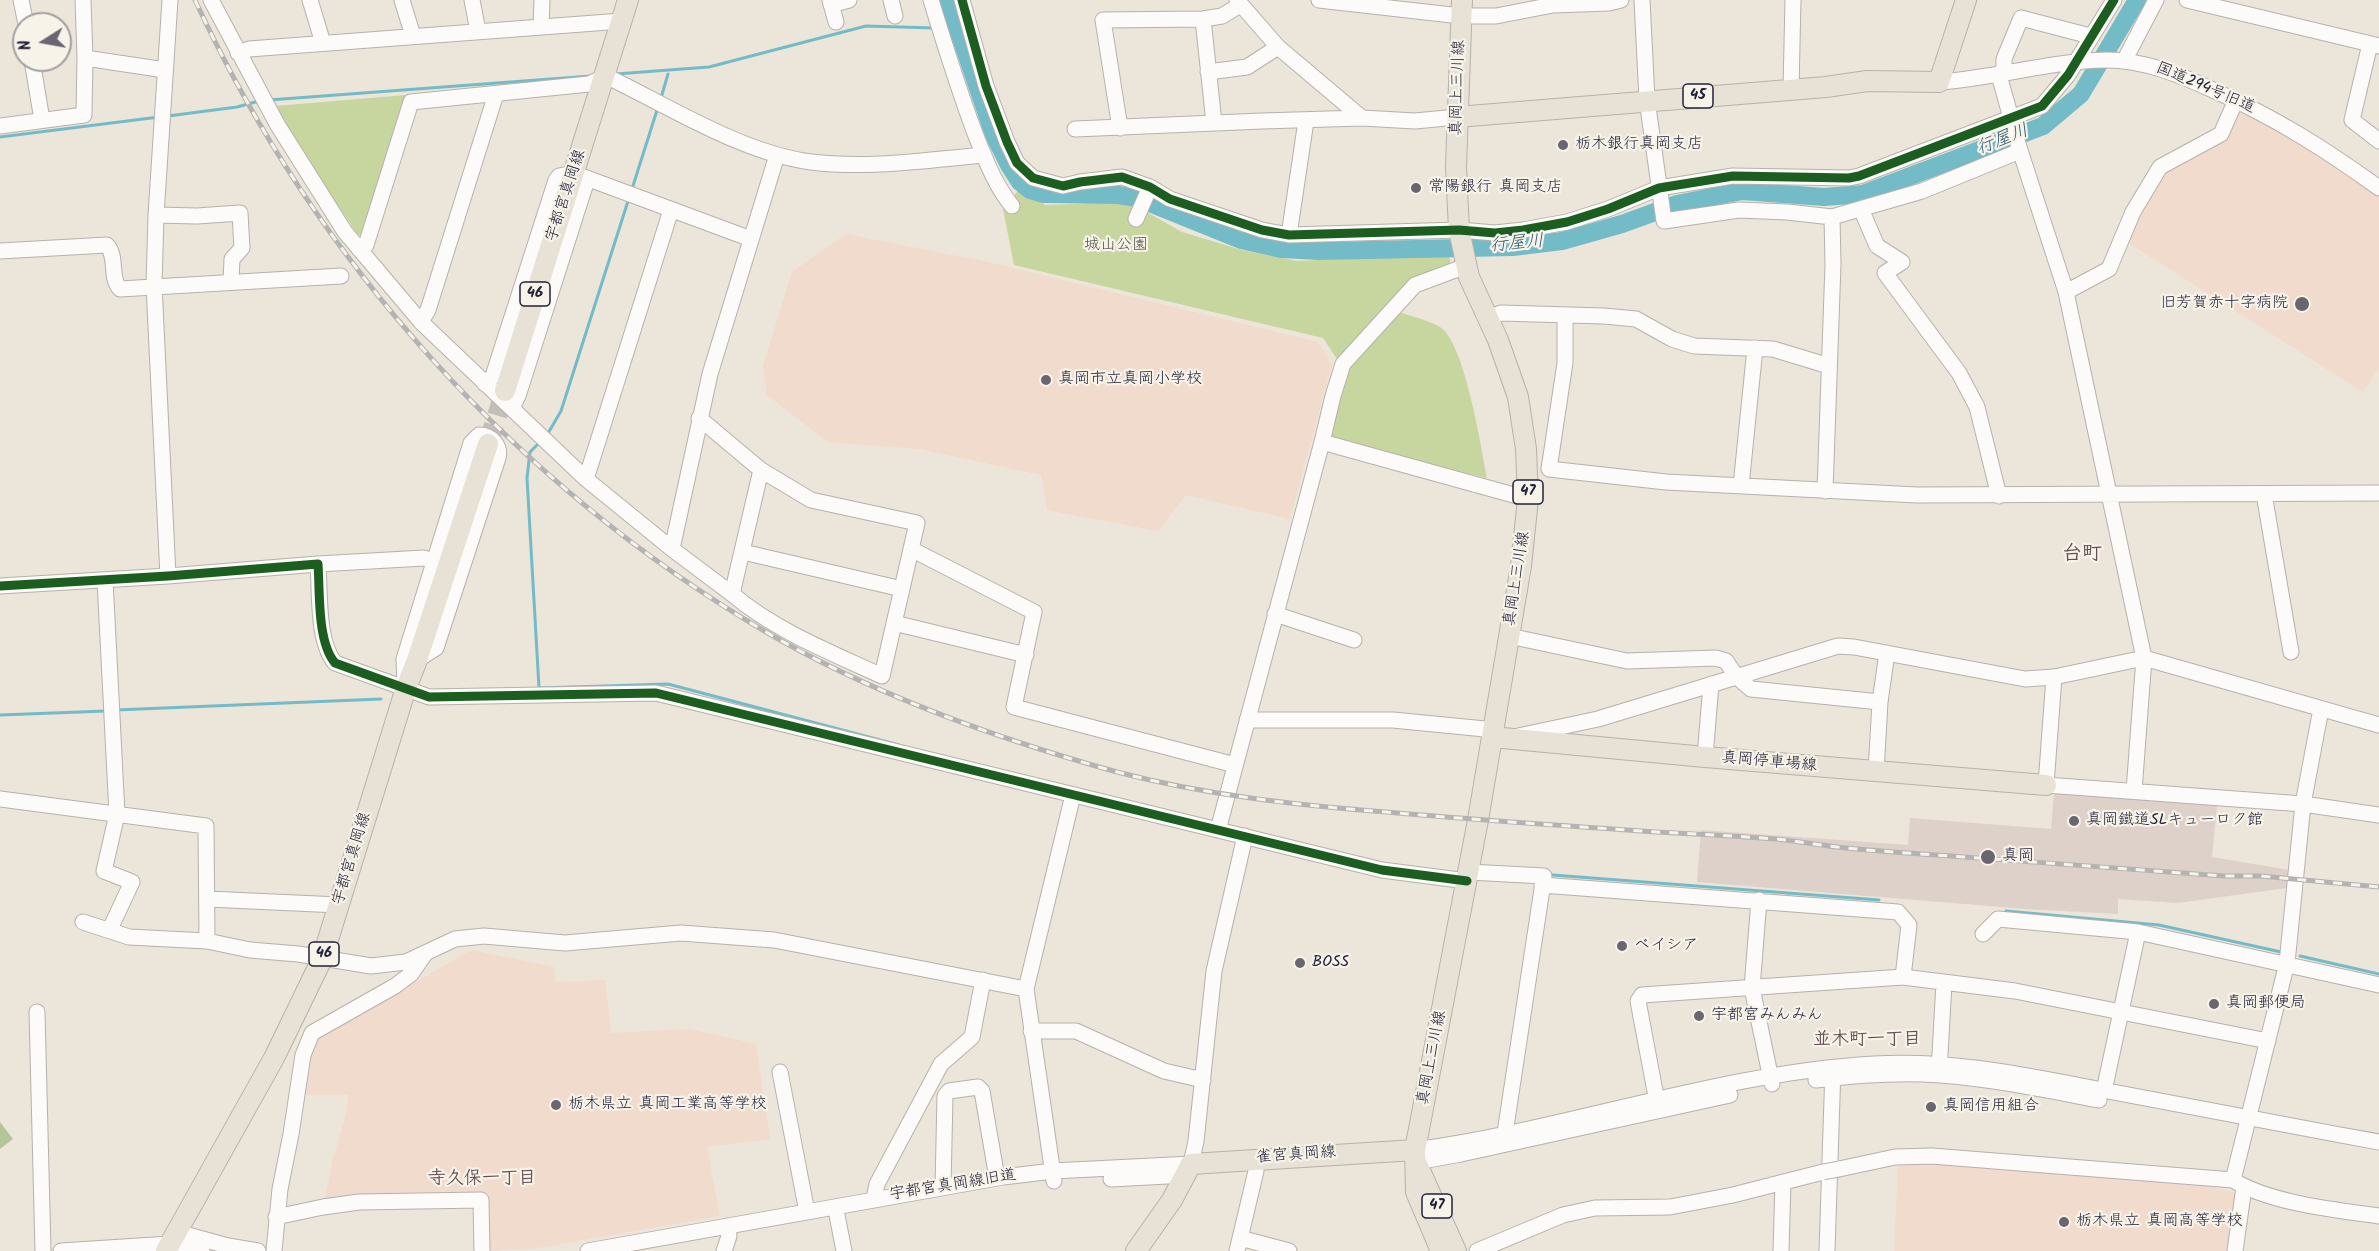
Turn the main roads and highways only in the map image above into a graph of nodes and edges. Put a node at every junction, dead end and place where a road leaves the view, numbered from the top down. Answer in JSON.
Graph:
{"nodes":[{"id":1,"x":628,"y":0,"type":"edge"},
{"id":2,"x":1966,"y":0,"type":"edge"},
{"id":3,"x":1462,"y":8,"type":"edge"},
{"id":4,"x":1457,"y":117,"type":"junction"},
{"id":5,"x":508,"y":399,"type":"tunnel mouth"},
{"id":6,"x":488,"y":444,"type":"tunnel mouth"},
{"id":7,"x":1492,"y":737,"type":"junction"},
{"id":8,"x":2046,"y":785,"type":"road end"},
{"id":9,"x":1415,"y":1156,"type":"junction"},
{"id":10,"x":1188,"y":1169,"type":"junction"},
{"id":11,"x":171,"y":1243,"type":"edge"},
{"id":12,"x":1136,"y":1251,"type":"edge"},
{"id":13,"x":1441,"y":1251,"type":"edge"},
{"id":14,"x":1456,"y":1251,"type":"edge"}],
"edges":[{"from":1,"to":5,"type":"main road","name":"宇都宮真岡線","number":"46"},
{"from":2,"to":4,"type":"main road","number":"45"},
{"from":3,"to":4,"type":"main road","name":"真岡上三川線","number":"47"},
{"from":4,"to":7,"type":"main road","name":"真岡上三川線","number":"47"},
{"from":6,"to":11,"type":"main road","name":"宇都宮真岡線","number":"46"},
{"from":7,"to":8,"type":"main road","name":"真岡停車場線"},
{"from":7,"to":9,"type":"main road","name":"真岡上三川線","number":"47"},
{"from":9,"to":10,"type":"main road","name":"雀宮真岡線"},
{"from":9,"to":10,"type":"main road","name":"雀宮真岡線"},
{"from":9,"to":13,"type":"main road","name":"真岡上三川線","number":"47"},
{"from":9,"to":14,"type":"main road","number":"47"},
{"from":10,"to":12,"type":"main road"}]}
